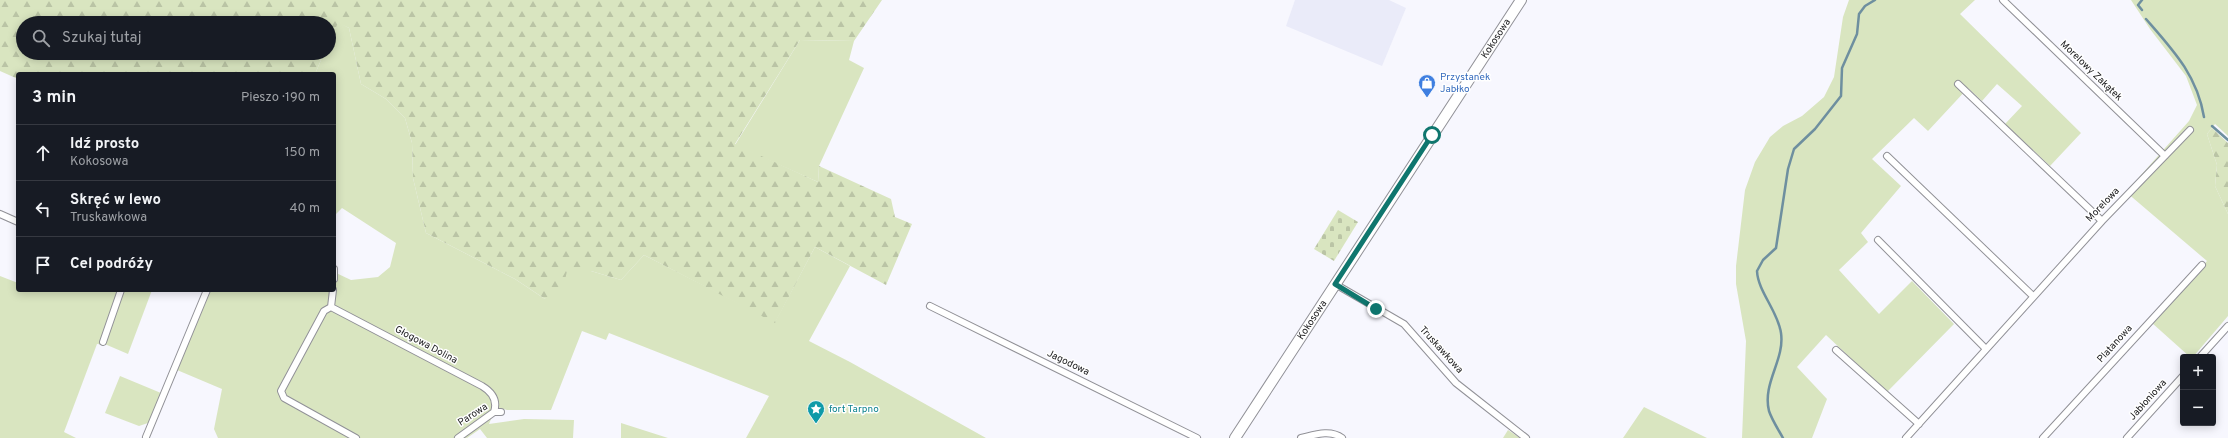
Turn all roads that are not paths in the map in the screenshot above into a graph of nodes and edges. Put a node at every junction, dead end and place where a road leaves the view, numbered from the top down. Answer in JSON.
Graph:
{"nodes":[{"id":1,"x":1521,"y":0,"type":"edge"},
{"id":2,"x":2003,"y":0,"type":"edge"},
{"id":3,"x":1958,"y":84,"type":"dead end"},
{"id":4,"x":2190,"y":130,"type":"dead end"},
{"id":5,"x":1887,"y":156,"type":"dead end"},
{"id":6,"x":2166,"y":156,"type":"junction"},
{"id":7,"x":0,"y":214,"type":"edge"},
{"id":8,"x":16,"y":221,"type":"edge"},
{"id":9,"x":2102,"y":221,"type":"junction"},
{"id":10,"x":1878,"y":240,"type":"dead end"},
{"id":11,"x":2202,"y":265,"type":"dead end"},
{"id":12,"x":1335,"y":284,"type":"junction"},
{"id":13,"x":120,"y":292,"type":"edge"},
{"id":14,"x":206,"y":292,"type":"edge"},
{"id":15,"x":333,"y":292,"type":"edge"},
{"id":16,"x":2033,"y":296,"type":"junction"},
{"id":17,"x":930,"y":306,"type":"dead end"},
{"id":18,"x":332,"y":307,"type":"junction"},
{"id":19,"x":2228,"y":326,"type":"edge"},
{"id":20,"x":103,"y":342,"type":"dead end"},
{"id":21,"x":1985,"y":348,"type":"junction"},
{"id":22,"x":1836,"y":350,"type":"dead end"},
{"id":23,"x":2203,"y":354,"type":"edge"},
{"id":24,"x":2180,"y":379,"type":"edge"},
{"id":25,"x":494,"y":412,"type":"junction"},
{"id":26,"x":501,"y":412,"type":"dead end"},
{"id":27,"x":1919,"y":424,"type":"junction"},
{"id":28,"x":146,"y":437,"type":"dead end"},
{"id":29,"x":356,"y":438,"type":"edge"},
{"id":30,"x":458,"y":438,"type":"edge"},
{"id":31,"x":1197,"y":438,"type":"edge"},
{"id":32,"x":1235,"y":438,"type":"edge"},
{"id":33,"x":1301,"y":438,"type":"edge"},
{"id":34,"x":1342,"y":438,"type":"edge"},
{"id":35,"x":1526,"y":438,"type":"edge"},
{"id":36,"x":1906,"y":438,"type":"edge"},
{"id":37,"x":2044,"y":438,"type":"edge"},
{"id":38,"x":2127,"y":438,"type":"edge"}],
"edges":[{"from":1,"to":12,"type":"main road","name":"Kokosowa"},
{"from":2,"to":6,"type":"street","name":"Morelowy Zakątek"},
{"from":3,"to":9,"type":"street"},
{"from":4,"to":6,"type":"street","name":"Morelowa"},
{"from":5,"to":16,"type":"street"},
{"from":6,"to":9,"type":"street","name":"Morelowa"},
{"from":7,"to":8,"type":"street"},
{"from":9,"to":16,"type":"street","name":"Morelowa"},
{"from":10,"to":21,"type":"street"},
{"from":11,"to":37,"type":"street","name":"Platanowa"},
{"from":12,"to":32,"type":"main road","name":"Kokosowa"},
{"from":12,"to":35,"type":"street","name":"Truskawkowa"},
{"from":13,"to":20,"type":"street"},
{"from":14,"to":28,"type":"street"},
{"from":15,"to":18,"type":"street"},
{"from":16,"to":21,"type":"street","name":"Morelowa"},
{"from":17,"to":31,"type":"street","name":"Jagodowa"},
{"from":18,"to":25,"type":"street","name":"Głogowa Dolina"},
{"from":18,"to":29,"type":"street"},
{"from":19,"to":23,"type":"street"},
{"from":21,"to":27,"type":"street","name":"Morelowa"},
{"from":22,"to":27,"type":"street"},
{"from":24,"to":38,"type":"street","name":"Jabłoniowa"},
{"from":25,"to":26,"type":"street","name":"Parowa"},
{"from":25,"to":30,"type":"street","name":"Parowa"},
{"from":27,"to":36,"type":"street","name":"Morelowa"},
{"from":33,"to":34,"type":"street"}]}
